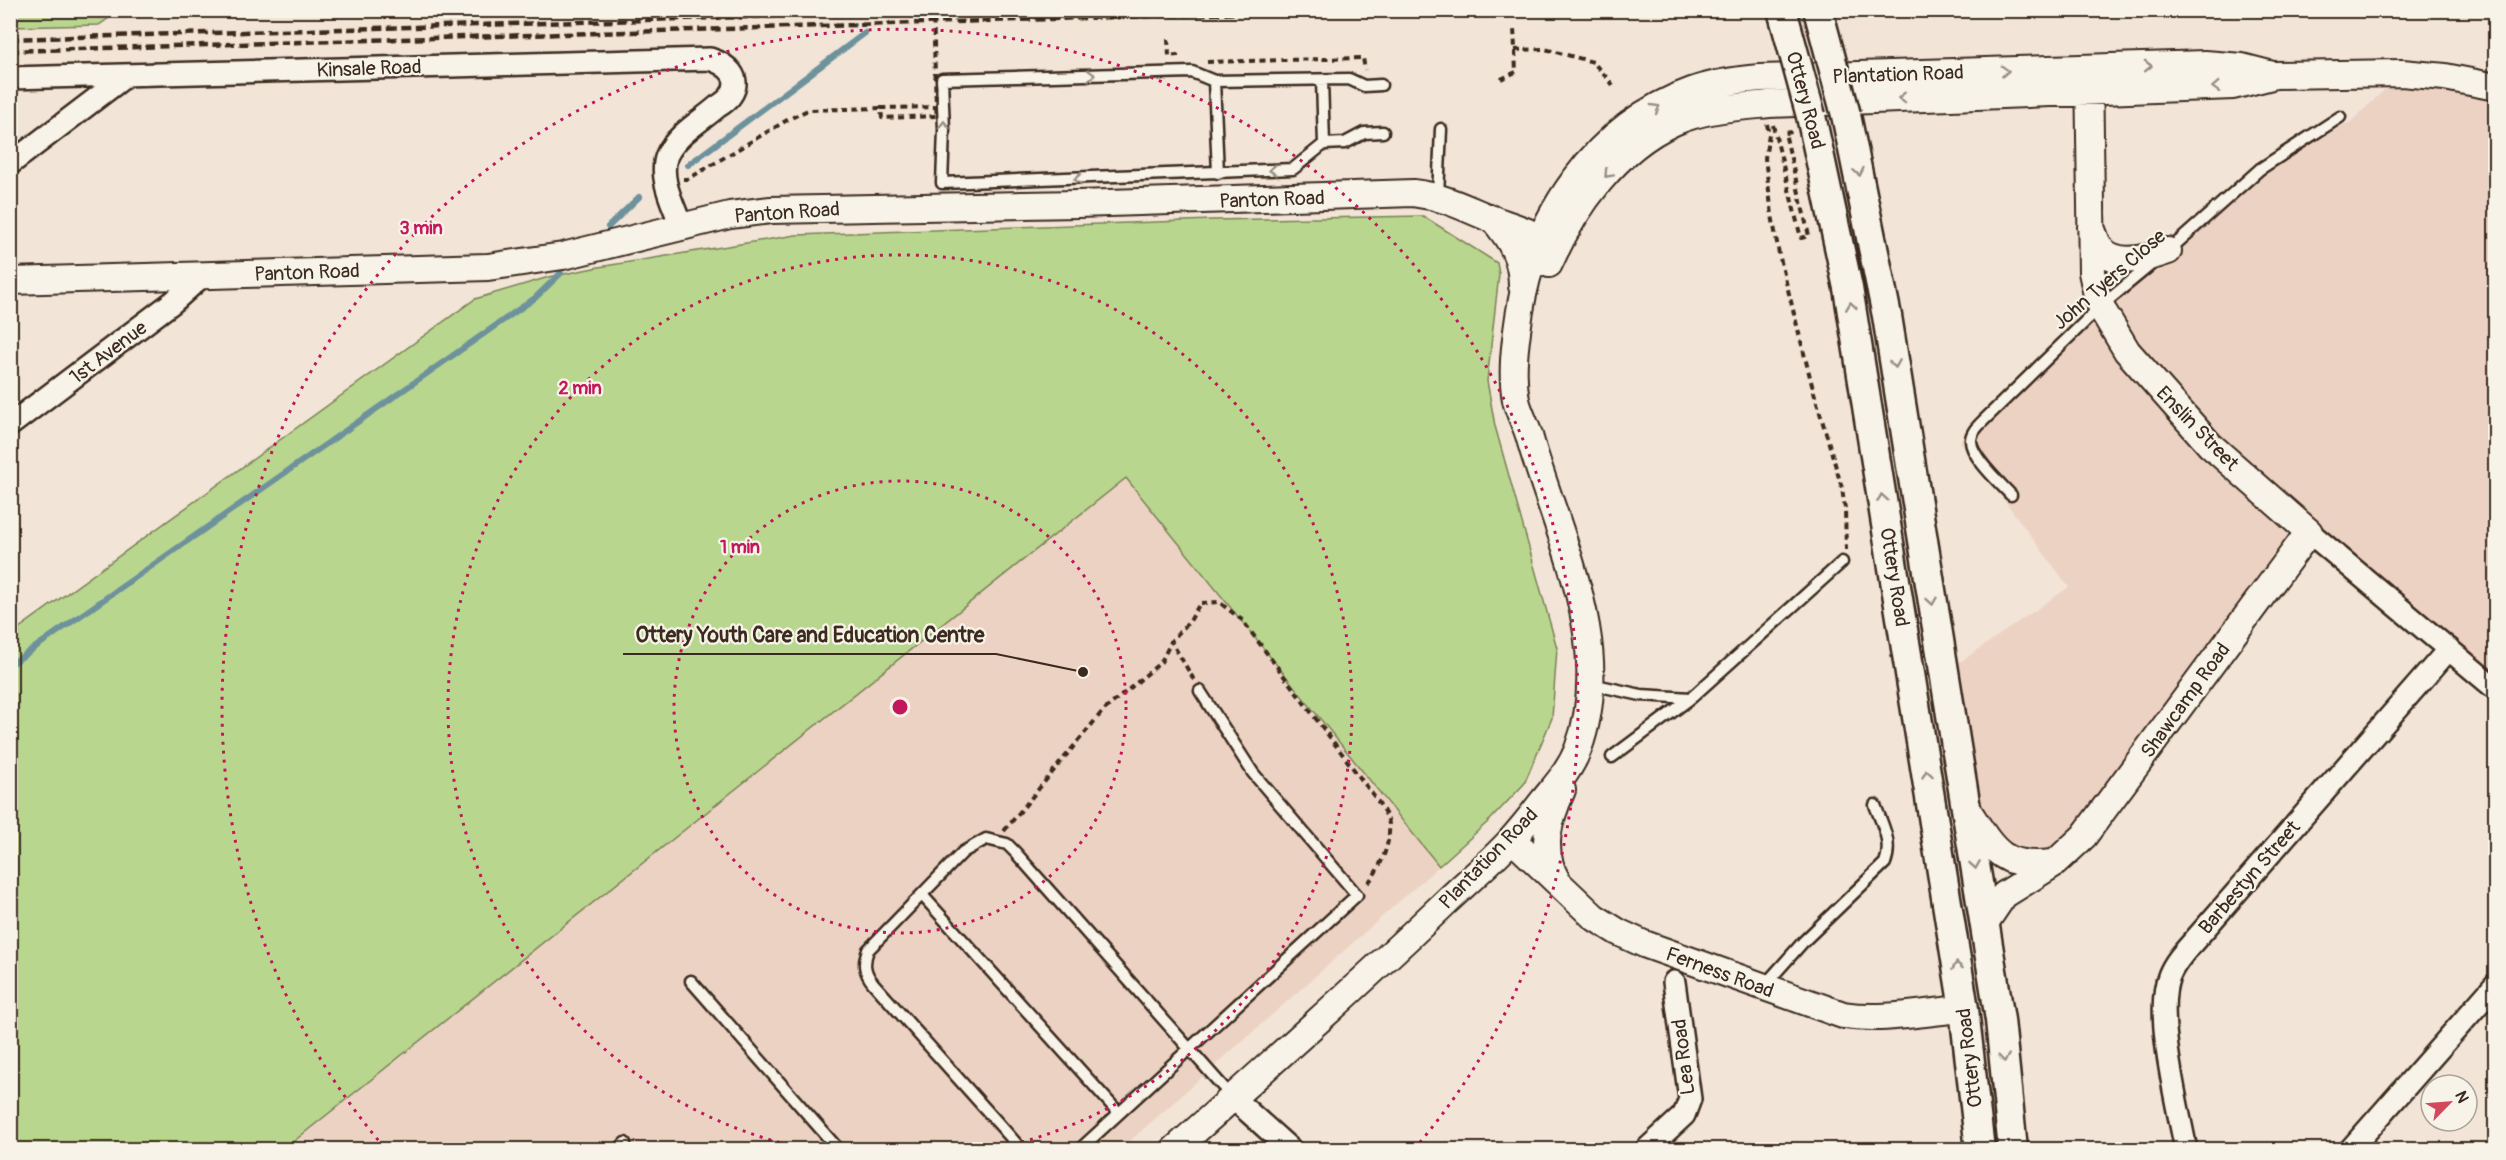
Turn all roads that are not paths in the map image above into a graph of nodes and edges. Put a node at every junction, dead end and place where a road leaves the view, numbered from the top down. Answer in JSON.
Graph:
{"nodes":[{"id":1,"x":1782,"y":10,"type":"edge"},
{"id":2,"x":1818,"y":10,"type":"edge"},
{"id":3,"x":128,"y":75,"type":"junction"},
{"id":4,"x":10,"y":78,"type":"edge"},
{"id":5,"x":2089,"y":79,"type":"junction"},
{"id":6,"x":1322,"y":80,"type":"junction"},
{"id":7,"x":1214,"y":81,"type":"junction"},
{"id":8,"x":1381,"y":85,"type":"dead end"},
{"id":9,"x":2496,"y":87,"type":"edge"},
{"id":10,"x":2340,"y":117,"type":"dead end"},
{"id":11,"x":1441,"y":129,"type":"dead end"},
{"id":12,"x":1383,"y":132,"type":"dead end"},
{"id":13,"x":1324,"y":144,"type":"junction"},
{"id":14,"x":10,"y":164,"type":"edge"},
{"id":15,"x":1218,"y":173,"type":"junction"},
{"id":16,"x":1438,"y":196,"type":"junction"},
{"id":17,"x":1493,"y":219,"type":"junction"},
{"id":18,"x":681,"y":226,"type":"junction"},
{"id":19,"x":2091,"y":227,"type":"junction"},
{"id":20,"x":1549,"y":244,"type":"junction"},
{"id":21,"x":2168,"y":251,"type":"junction"},
{"id":22,"x":203,"y":275,"type":"junction"},
{"id":23,"x":10,"y":281,"type":"edge"},
{"id":24,"x":1522,"y":298,"type":"junction"},
{"id":25,"x":2101,"y":306,"type":"junction"},
{"id":26,"x":10,"y":426,"type":"edge"},
{"id":27,"x":1530,"y":436,"type":"junction"},
{"id":28,"x":2011,"y":495,"type":"dead end"},
{"id":29,"x":2309,"y":531,"type":"junction"},
{"id":30,"x":1842,"y":562,"type":"road end"},
{"id":31,"x":2448,"y":649,"type":"junction"},
{"id":32,"x":1591,"y":684,"type":"junction"},
{"id":33,"x":2496,"y":689,"type":"edge"},
{"id":34,"x":1200,"y":691,"type":"road end"},
{"id":35,"x":1691,"y":698,"type":"junction"},
{"id":36,"x":1612,"y":757,"type":"dead end"},
{"id":37,"x":1568,"y":770,"type":"junction"},
{"id":38,"x":1875,"y":805,"type":"dead end"},
{"id":39,"x":1966,"y":807,"type":"junction"},
{"id":40,"x":1512,"y":839,"type":"junction"},
{"id":41,"x":2055,"y":863,"type":"junction"},
{"id":42,"x":1560,"y":886,"type":"junction"},
{"id":43,"x":923,"y":896,"type":"junction"},
{"id":44,"x":1984,"y":923,"type":"junction"},
{"id":45,"x":691,"y":981,"type":"dead end"},
{"id":46,"x":1674,"y":982,"type":"dead end"},
{"id":47,"x":2496,"y":984,"type":"edge"},
{"id":48,"x":1762,"y":987,"type":"junction"},
{"id":49,"x":1964,"y":1008,"type":"junction"},
{"id":50,"x":1190,"y":1050,"type":"junction"},
{"id":51,"x":1233,"y":1098,"type":"junction"},
{"id":52,"x":1118,"y":1112,"type":"junction"},
{"id":53,"x":839,"y":1149,"type":"edge"},
{"id":54,"x":1022,"y":1149,"type":"edge"},
{"id":55,"x":1079,"y":1149,"type":"edge"},
{"id":56,"x":1174,"y":1149,"type":"edge"},
{"id":57,"x":1291,"y":1149,"type":"edge"},
{"id":58,"x":1646,"y":1149,"type":"edge"},
{"id":59,"x":1980,"y":1149,"type":"edge"},
{"id":60,"x":2013,"y":1149,"type":"edge"},
{"id":61,"x":2186,"y":1149,"type":"edge"},
{"id":62,"x":2350,"y":1149,"type":"edge"}],
"edges":[{"from":49,"to":1,"type":"main road","name":"Ottery Road","one_way":true,"bridge":true},
{"from":2,"to":39,"type":"main road","name":"Ottery Road","one_way":true,"bridge":true},
{"from":3,"to":4,"type":"street","name":"Kinsale Road"},
{"from":3,"to":14,"type":"street"},
{"from":3,"to":18,"type":"street","name":"Kinsale Road"},
{"from":5,"to":9,"type":"street","name":"Plantation Road"},
{"from":5,"to":19,"type":"street","name":"Enslin Street"},
{"from":5,"to":20,"type":"street","name":"Plantation Road"},
{"from":6,"to":7,"type":"lane"},
{"from":6,"to":8,"type":"lane"},
{"from":6,"to":13,"type":"lane"},
{"from":7,"to":15,"type":"lane"},
{"from":15,"to":7,"type":"lane","one_way":true},
{"from":10,"to":21,"type":"lane","name":"John Tyers Close"},
{"from":11,"to":16,"type":"lane"},
{"from":12,"to":13,"type":"lane"},
{"from":13,"to":15,"type":"lane","one_way":true},
{"from":16,"to":17,"type":"street","name":"Panton Road"},
{"from":16,"to":18,"type":"street","name":"Panton Road"},
{"from":17,"to":20,"type":"street","name":"Panton Road"},
{"from":17,"to":24,"type":"street"},
{"from":18,"to":22,"type":"street","name":"Panton Road"},
{"from":19,"to":21,"type":"street"},
{"from":19,"to":25,"type":"street","name":"Enslin Street"},
{"from":20,"to":24,"type":"street","name":"Plantation Road"},
{"from":20,"to":27,"type":"street","name":"Plantation Road"},
{"from":21,"to":25,"type":"lane","name":"John Tyers Close"},
{"from":22,"to":23,"type":"street","name":"Panton Road"},
{"from":22,"to":26,"type":"street","name":"1st Avenue"},
{"from":24,"to":27,"type":"street","name":"Plantation Road"},
{"from":25,"to":28,"type":"lane","name":"John Tyers Close"},
{"from":25,"to":29,"type":"street","name":"Enslin Street"},
{"from":27,"to":32,"type":"street","name":"Plantation Road"},
{"from":29,"to":31,"type":"street","name":"Enslin Street"},
{"from":29,"to":41,"type":"street","name":"Shawcamp Road"},
{"from":30,"to":35,"type":"lane"},
{"from":31,"to":33,"type":"street","name":"Enslin Street"},
{"from":31,"to":61,"type":"street","name":"Barbestyn Street"},
{"from":32,"to":35,"type":"lane"},
{"from":32,"to":37,"type":"street","name":"Plantation Road"},
{"from":34,"to":50,"type":"lane"},
{"from":35,"to":36,"type":"lane"},
{"from":37,"to":40,"type":"street","name":"Plantation Road"},
{"from":37,"to":42,"type":"street"},
{"from":38,"to":48,"type":"lane"},
{"from":39,"to":41,"type":"street"},
{"from":39,"to":44,"type":"main road","name":"Ottery Road","one_way":true},
{"from":40,"to":42,"type":"street","name":"Ferness Road"},
{"from":40,"to":51,"type":"street","name":"Plantation Road"},
{"from":41,"to":44,"type":"street","name":"Shawcamp Road"},
{"from":42,"to":48,"type":"street","name":"Ferness Road"},
{"from":43,"to":50,"type":"lane"},
{"from":43,"to":52,"type":"lane"},
{"from":43,"to":54,"type":"lane"},
{"from":44,"to":60,"type":"main road","name":"Ottery Road","one_way":true},
{"from":45,"to":53,"type":"lane"},
{"from":46,"to":58,"type":"street","name":"Lea Road"},
{"from":47,"to":62,"type":"street"},
{"from":48,"to":49,"type":"street","name":"Ferness Road"},
{"from":49,"to":59,"type":"main road","name":"Ottery Road"},
{"from":50,"to":51,"type":"lane"},
{"from":50,"to":52,"type":"lane"},
{"from":51,"to":56,"type":"street","name":"Plantation Road"},
{"from":51,"to":57,"type":"street"},
{"from":52,"to":55,"type":"lane"}]}
